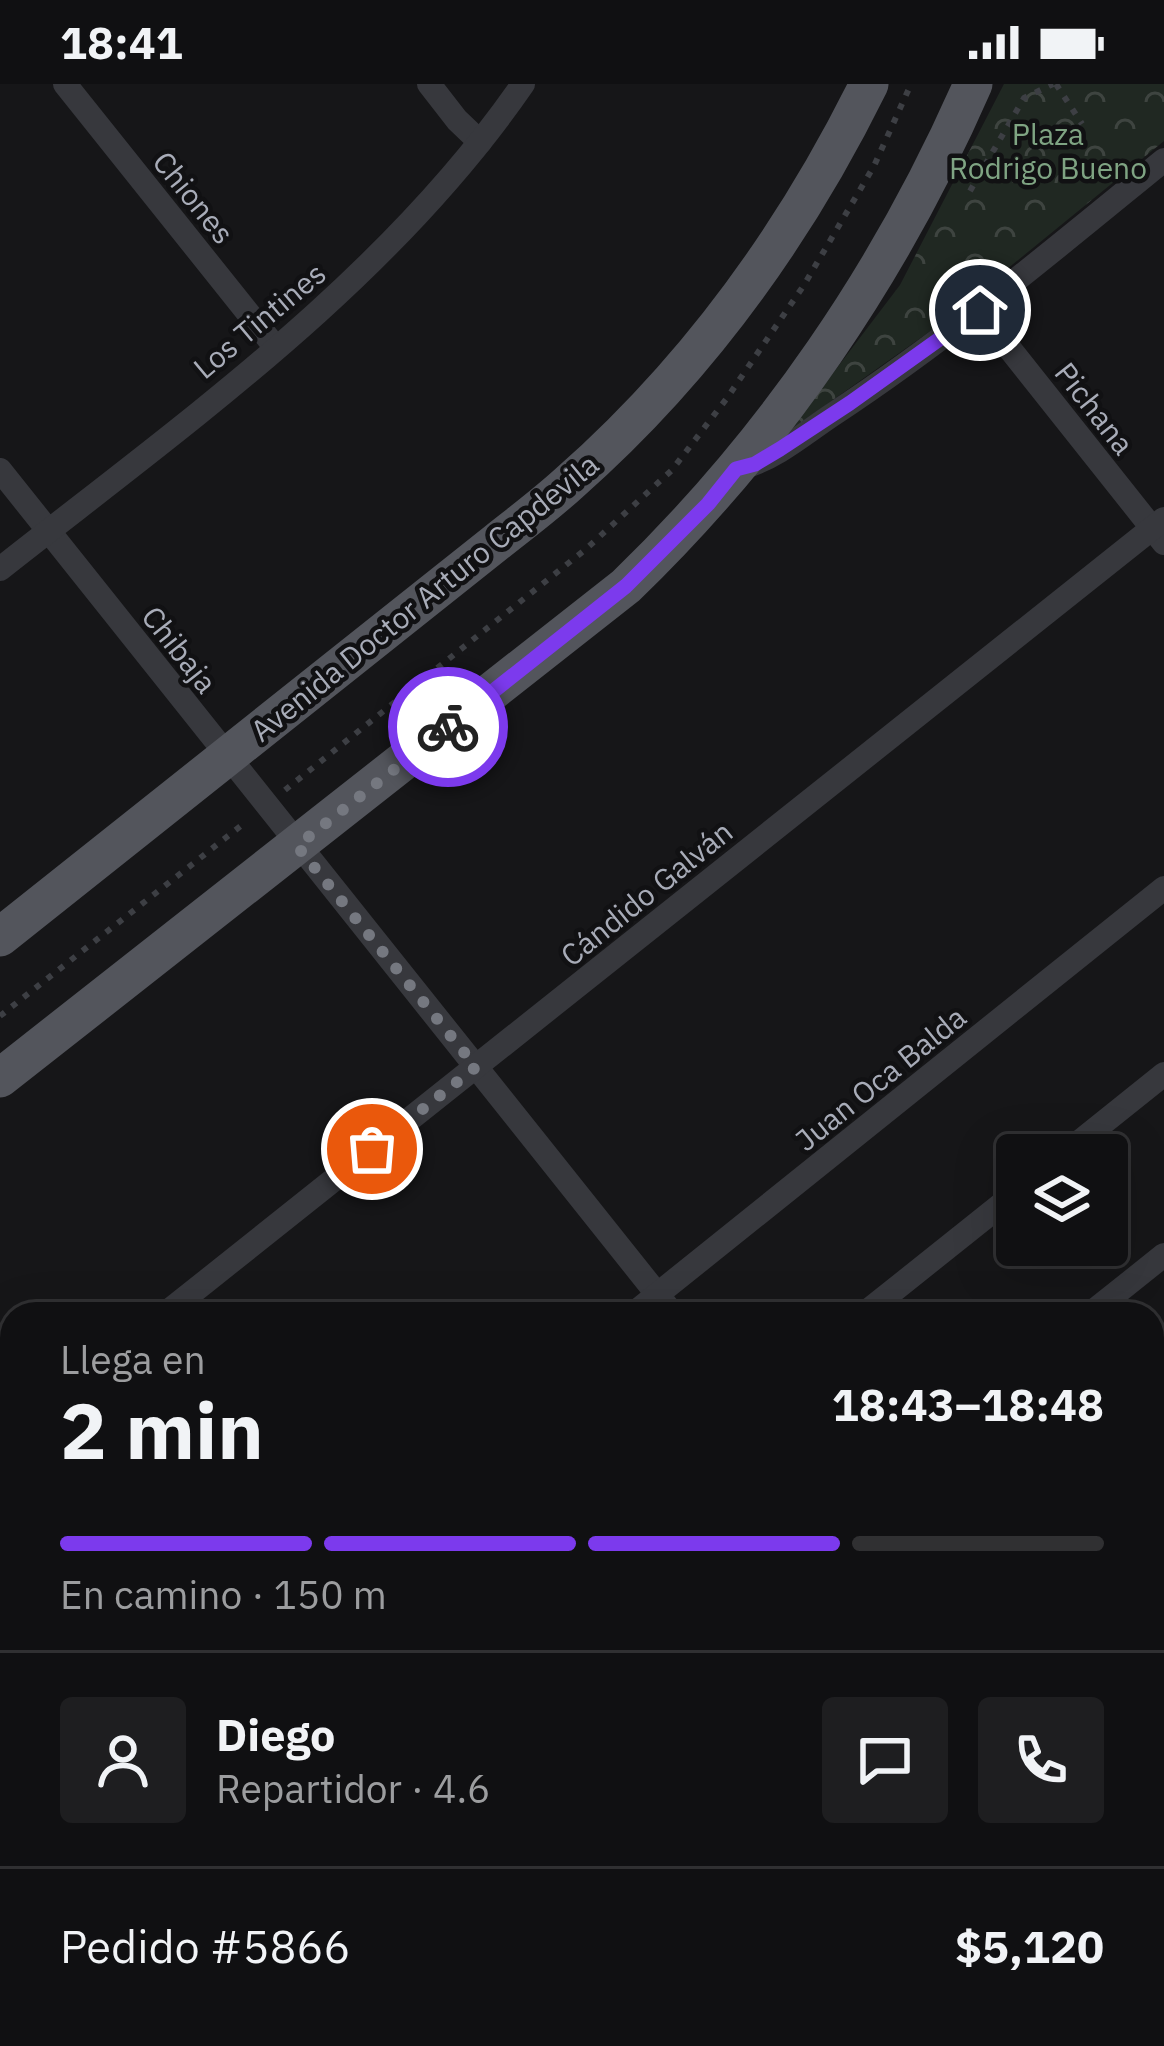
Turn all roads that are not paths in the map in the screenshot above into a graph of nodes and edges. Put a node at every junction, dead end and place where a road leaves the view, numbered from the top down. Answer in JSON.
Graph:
{"nodes":[{"id":1,"x":65,"y":84,"type":"edge"},
{"id":2,"x":429,"y":84,"type":"edge"},
{"id":3,"x":523,"y":84,"type":"edge"},
{"id":4,"x":869,"y":84,"type":"edge"},
{"id":5,"x":973,"y":84,"type":"edge"},
{"id":6,"x":480,"y":142,"type":"junction"},
{"id":7,"x":1164,"y":160,"type":"edge"},
{"id":8,"x":980,"y":310,"type":"junction"},
{"id":9,"x":276,"y":348,"type":"junction"},
{"id":10,"x":736,"y":469,"type":"junction"},
{"id":11,"x":0,"y":470,"type":"edge"},
{"id":12,"x":1160,"y":530,"type":"edge"},
{"id":13,"x":48,"y":531,"type":"junction"},
{"id":14,"x":0,"y":569,"type":"edge"},
{"id":15,"x":226,"y":757,"type":"junction"},
{"id":16,"x":297,"y":846,"type":"junction"},
{"id":17,"x":1164,"y":888,"type":"edge"},
{"id":18,"x":0,"y":937,"type":"edge"},
{"id":19,"x":476,"y":1067,"type":"junction"},
{"id":20,"x":1164,"y":1074,"type":"edge"},
{"id":21,"x":0,"y":1078,"type":"edge"},
{"id":22,"x":1089,"y":1134,"type":"edge"},
{"id":23,"x":996,"y":1209,"type":"edge"},
{"id":24,"x":1164,"y":1255,"type":"edge"},
{"id":25,"x":180,"y":1302,"type":"edge"},
{"id":26,"x":663,"y":1302,"type":"edge"},
{"id":27,"x":667,"y":1302,"type":"edge"},
{"id":28,"x":879,"y":1302,"type":"edge"},
{"id":29,"x":1105,"y":1302,"type":"edge"}],
"edges":[{"from":1,"to":9,"type":"street","name":"Chiones"},
{"from":2,"to":6,"type":"street"},
{"from":3,"to":6,"type":"street","name":"Los Tintines"},
{"from":4,"to":15,"type":"main road","name":"Avenida Doctor Arturo Capdevila"},
{"from":5,"to":10,"type":"main road"},
{"from":6,"to":9,"type":"street","name":"Los Tintines"},
{"from":7,"to":8,"type":"street"},
{"from":8,"to":10,"type":"street"},
{"from":8,"to":12,"type":"street","name":"Pichana"},
{"from":9,"to":13,"type":"street","name":"Los Tintines"},
{"from":10,"to":16,"type":"main road"},
{"from":11,"to":13,"type":"street","name":"Chibaja"},
{"from":12,"to":19,"type":"street","name":"Cándido Galván"},
{"from":13,"to":14,"type":"street","name":"Los Tintines"},
{"from":13,"to":15,"type":"street","name":"Chibaja"},
{"from":15,"to":16,"type":"street","name":"Chibaja"},
{"from":15,"to":18,"type":"main road","name":"Avenida Doctor Arturo Capdevila"},
{"from":16,"to":19,"type":"street","name":"Chibaja"},
{"from":16,"to":21,"type":"main road"},
{"from":17,"to":27,"type":"street","name":"Juan Oca Balda"},
{"from":19,"to":25,"type":"street","name":"Cándido Galván"},
{"from":19,"to":26,"type":"street","name":"Chibaja"},
{"from":20,"to":22,"type":"street"},
{"from":23,"to":28,"type":"street"},
{"from":24,"to":29,"type":"street"}]}
